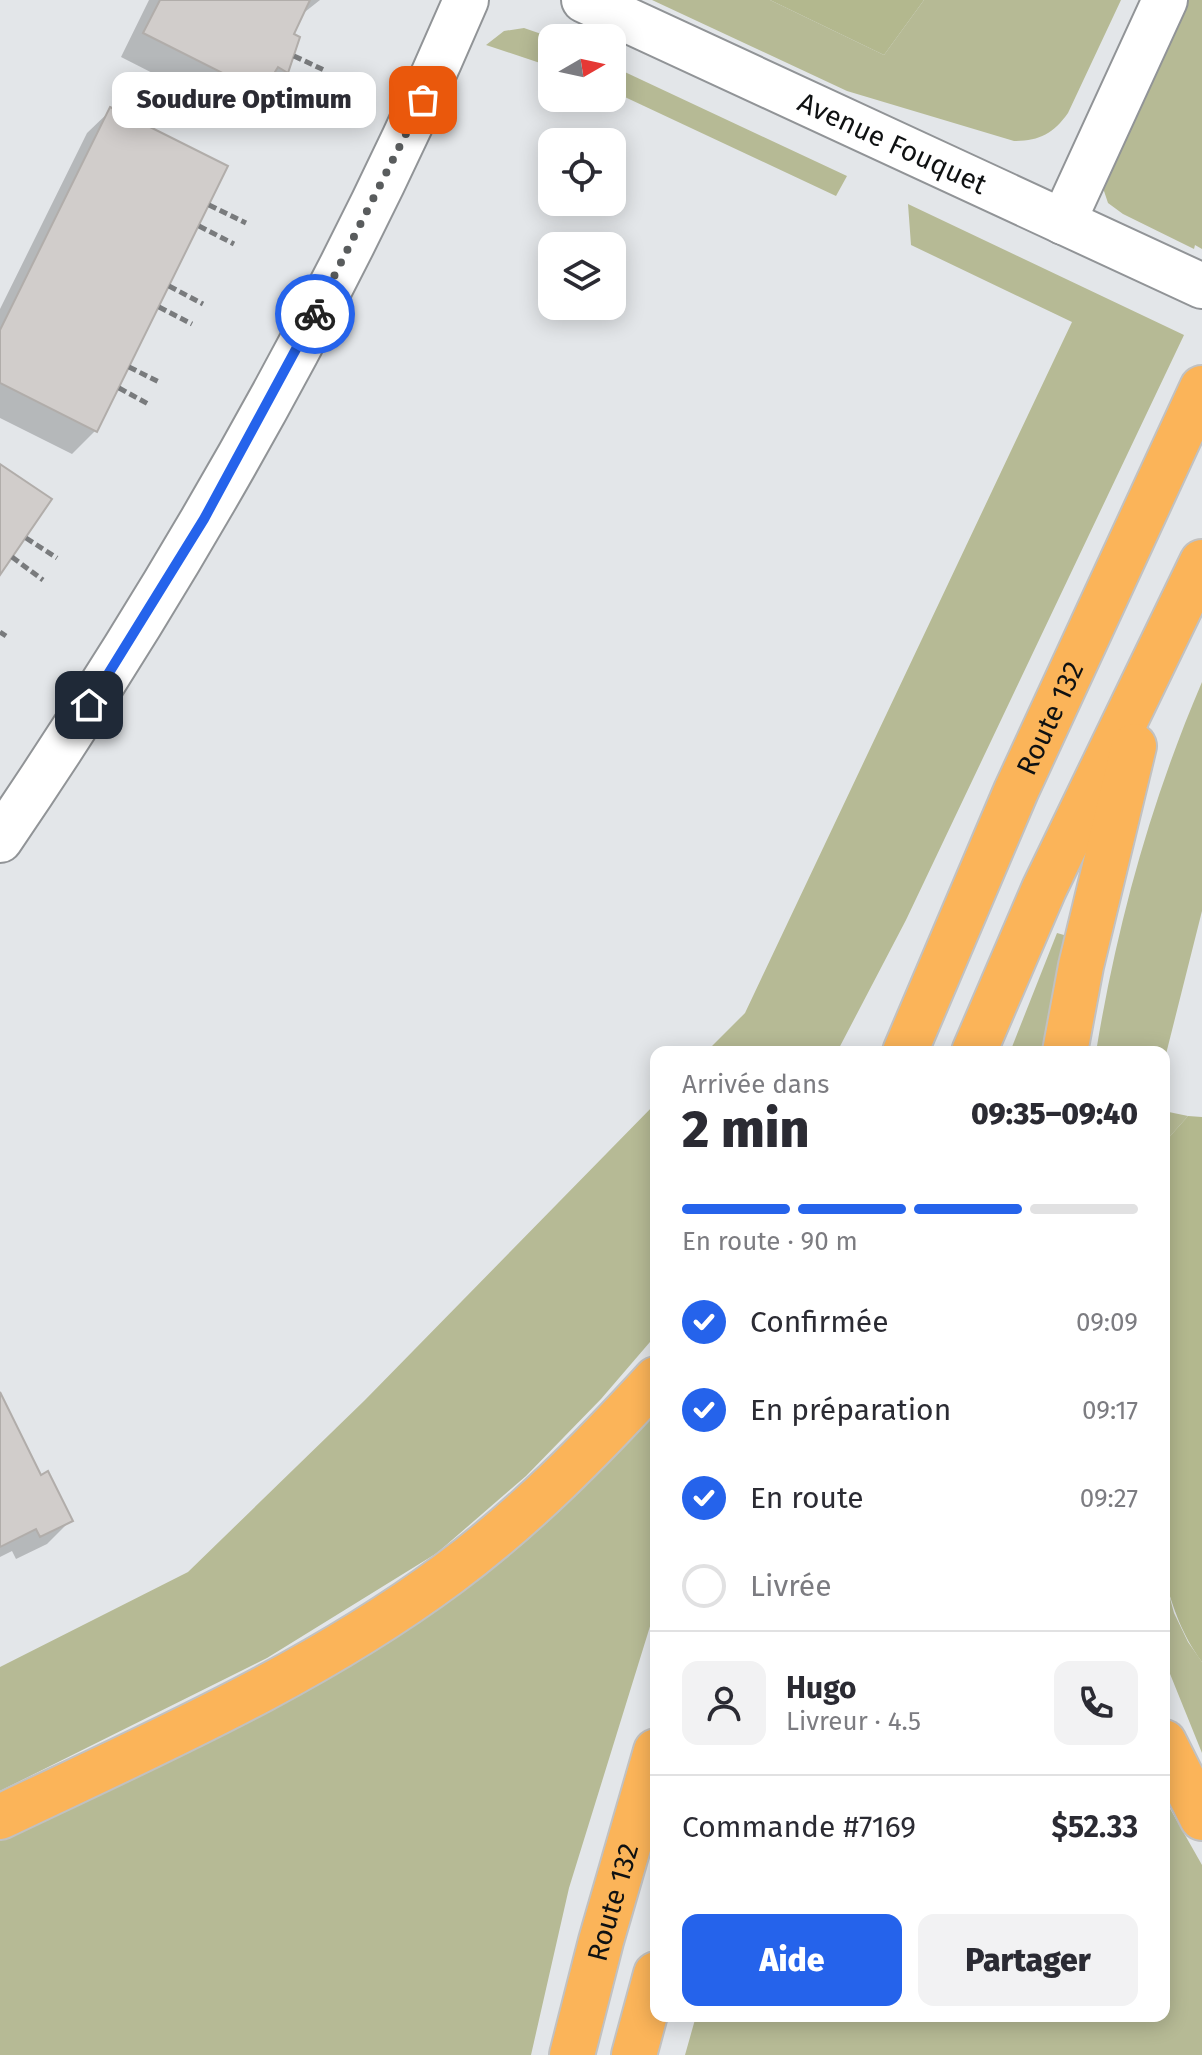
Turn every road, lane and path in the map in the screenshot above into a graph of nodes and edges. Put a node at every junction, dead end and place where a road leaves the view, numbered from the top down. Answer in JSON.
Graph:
{"nodes":[{"id":1,"x":466,"y":0,"type":"edge"},
{"id":2,"x":584,"y":0,"type":"edge"},
{"id":3,"x":1165,"y":0,"type":"edge"},
{"id":4,"x":294,"y":56,"type":"dead end"},
{"id":5,"x":324,"y":70,"type":"dead end"},
{"id":6,"x":209,"y":205,"type":"dead end"},
{"id":7,"x":1063,"y":222,"type":"junction"},
{"id":8,"x":246,"y":223,"type":"dead end"},
{"id":9,"x":199,"y":226,"type":"dead end"},
{"id":10,"x":234,"y":244,"type":"dead end"},
{"id":11,"x":1190,"y":281,"type":"edge"},
{"id":12,"x":169,"y":286,"type":"dead end"},
{"id":13,"x":203,"y":304,"type":"dead end"},
{"id":14,"x":159,"y":307,"type":"dead end"},
{"id":15,"x":192,"y":324,"type":"dead end"},
{"id":16,"x":129,"y":367,"type":"dead end"},
{"id":17,"x":161,"y":383,"type":"dead end"},
{"id":18,"x":119,"y":388,"type":"dead end"},
{"id":19,"x":1202,"y":388,"type":"edge"},
{"id":20,"x":150,"y":405,"type":"dead end"},
{"id":21,"x":26,"y":538,"type":"dead end"},
{"id":22,"x":12,"y":557,"type":"dead end"},
{"id":23,"x":57,"y":558,"type":"dead end"},
{"id":24,"x":1202,"y":562,"type":"edge"},
{"id":25,"x":43,"y":580,"type":"dead end"},
{"id":26,"x":1153,"y":666,"type":"junction"},
{"id":27,"x":0,"y":840,"type":"edge"},
{"id":28,"x":908,"y":1046,"type":"edge"},
{"id":29,"x":977,"y":1046,"type":"edge"},
{"id":30,"x":1066,"y":1046,"type":"edge"},
{"id":31,"x":650,"y":1385,"type":"edge"},
{"id":32,"x":1170,"y":1754,"type":"edge"},
{"id":33,"x":650,"y":1772,"type":"edge"},
{"id":34,"x":0,"y":1817,"type":"edge"},
{"id":35,"x":1202,"y":1818,"type":"edge"},
{"id":36,"x":650,"y":1996,"type":"edge"},
{"id":37,"x":572,"y":2055,"type":"edge"},
{"id":38,"x":634,"y":2055,"type":"edge"}],
"edges":[{"from":1,"to":27,"type":"street"},
{"from":2,"to":7,"type":"street","name":"Avenue Fouquet"},
{"from":3,"to":7,"type":"street"},
{"from":4,"to":5,"type":"path"},
{"from":6,"to":8,"type":"path"},
{"from":7,"to":11,"type":"street","name":"Avenue Fouquet"},
{"from":9,"to":10,"type":"path"},
{"from":12,"to":13,"type":"path"},
{"from":14,"to":15,"type":"path"},
{"from":16,"to":17,"type":"path"},
{"from":18,"to":20,"type":"path"},
{"from":19,"to":28,"type":"highway","name":"Route 132"},
{"from":21,"to":23,"type":"path"},
{"from":22,"to":25,"type":"path"},
{"from":24,"to":26,"type":"highway"},
{"from":26,"to":29,"type":"highway"},
{"from":26,"to":30,"type":"highway"},
{"from":31,"to":34,"type":"highway"},
{"from":32,"to":35,"type":"highway"},
{"from":33,"to":37,"type":"highway","name":"Route 132"},
{"from":36,"to":38,"type":"highway"}]}
